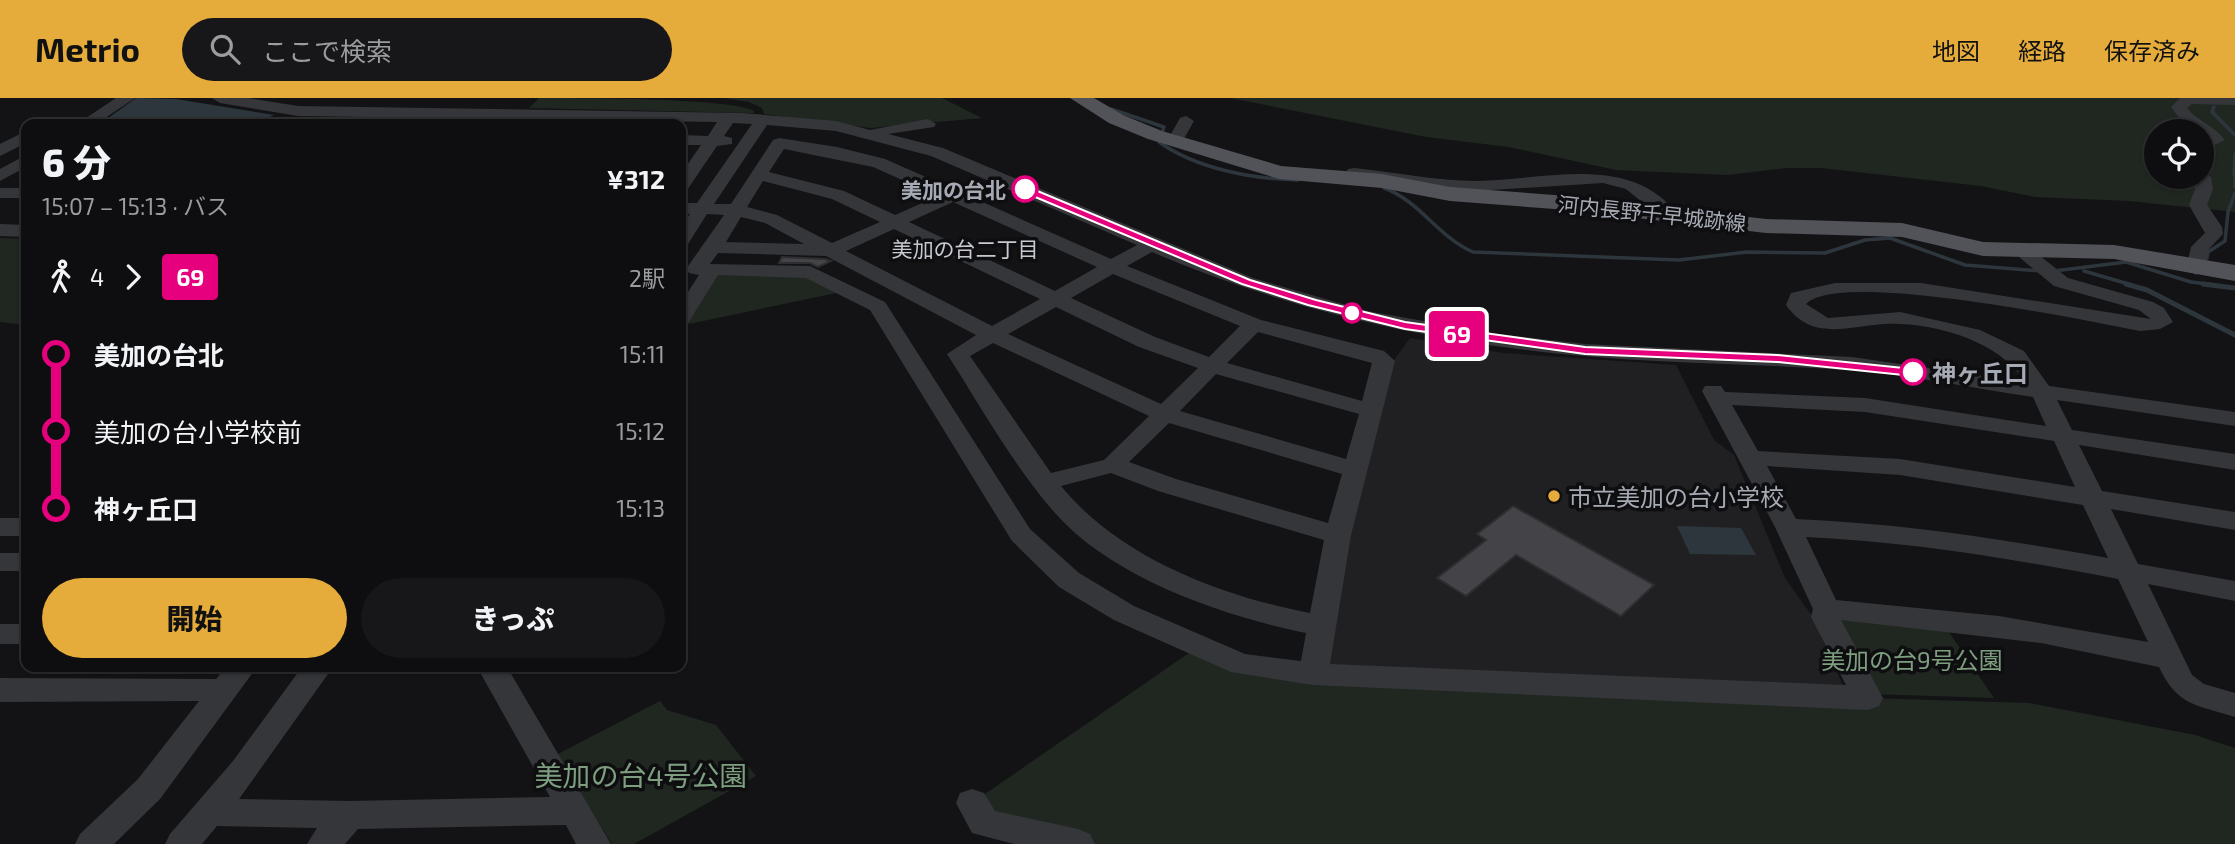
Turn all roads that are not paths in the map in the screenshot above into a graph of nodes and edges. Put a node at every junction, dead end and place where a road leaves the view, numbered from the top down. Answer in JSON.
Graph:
{"nodes":[{"id":1,"x":127,"y":98,"type":"edge"},
{"id":2,"x":220,"y":98,"type":"edge"},
{"id":3,"x":523,"y":98,"type":"edge"},
{"id":4,"x":1080,"y":98,"type":"edge"},
{"id":5,"x":2235,"y":100,"type":"edge"},
{"id":6,"x":298,"y":111,"type":"junction"},
{"id":7,"x":728,"y":118,"type":"junction"},
{"id":8,"x":93,"y":119,"type":"edge"},
{"id":9,"x":286,"y":119,"type":"edge"},
{"id":10,"x":499,"y":119,"type":"edge"},
{"id":11,"x":2188,"y":119,"type":"edge"},
{"id":12,"x":760,"y":123,"type":"dead end"},
{"id":13,"x":928,"y":124,"type":"dead end"},
{"id":14,"x":0,"y":129,"type":"edge"},
{"id":15,"x":21,"y":129,"type":"edge"},
{"id":16,"x":874,"y":133,"type":"junction"},
{"id":17,"x":21,"y":139,"type":"edge"},
{"id":18,"x":686,"y":140,"type":"edge"},
{"id":19,"x":713,"y":141,"type":"junction"},
{"id":20,"x":750,"y":141,"type":"junction"},
{"id":21,"x":0,"y":151,"type":"edge"},
{"id":22,"x":1279,"y":172,"type":"junction"},
{"id":23,"x":686,"y":175,"type":"edge"},
{"id":24,"x":758,"y":175,"type":"junction"},
{"id":25,"x":2204,"y":189,"type":"edge"},
{"id":26,"x":0,"y":193,"type":"edge"},
{"id":27,"x":21,"y":193,"type":"edge"},
{"id":28,"x":952,"y":196,"type":"junction"},
{"id":29,"x":691,"y":209,"type":"edge"},
{"id":30,"x":737,"y":210,"type":"junction"},
{"id":31,"x":1670,"y":216,"type":"junction"},
{"id":32,"x":896,"y":222,"type":"junction"},
{"id":33,"x":0,"y":230,"type":"edge"},
{"id":34,"x":21,"y":231,"type":"edge"},
{"id":35,"x":1152,"y":244,"type":"junction"},
{"id":36,"x":713,"y":247,"type":"junction"},
{"id":37,"x":832,"y":250,"type":"junction"},
{"id":38,"x":2025,"y":254,"type":"junction"},
{"id":39,"x":854,"y":262,"type":"junction"},
{"id":40,"x":1113,"y":267,"type":"junction"},
{"id":41,"x":696,"y":269,"type":"edge"},
{"id":42,"x":2196,"y":269,"type":"junction"},
{"id":43,"x":2233,"y":274,"type":"edge"},
{"id":44,"x":819,"y":276,"type":"junction"},
{"id":45,"x":2056,"y":279,"type":"junction"},
{"id":46,"x":2100,"y":279,"type":"dead end"},
{"id":47,"x":1054,"y":299,"type":"junction"},
{"id":48,"x":686,"y":302,"type":"edge"},
{"id":49,"x":1254,"y":324,"type":"junction"},
{"id":50,"x":991,"y":334,"type":"junction"},
{"id":51,"x":1211,"y":366,"type":"junction"},
{"id":52,"x":2041,"y":390,"type":"junction"},
{"id":53,"x":1371,"y":410,"type":"junction"},
{"id":54,"x":1164,"y":414,"type":"junction"},
{"id":55,"x":2235,"y":419,"type":"edge"},
{"id":56,"x":2062,"y":434,"type":"junction"},
{"id":57,"x":1751,"y":458,"type":"junction"},
{"id":58,"x":2235,"y":462,"type":"edge"},
{"id":59,"x":1113,"y":465,"type":"junction"},
{"id":60,"x":1355,"y":470,"type":"junction"},
{"id":61,"x":1046,"y":482,"type":"junction"},
{"id":62,"x":2091,"y":497,"type":"junction"},
{"id":63,"x":2235,"y":521,"type":"edge"},
{"id":64,"x":0,"y":527,"type":"edge"},
{"id":65,"x":21,"y":527,"type":"edge"},
{"id":66,"x":1788,"y":527,"type":"junction"},
{"id":67,"x":1338,"y":535,"type":"junction"},
{"id":68,"x":0,"y":562,"type":"edge"},
{"id":69,"x":21,"y":562,"type":"edge"},
{"id":70,"x":2127,"y":571,"type":"junction"},
{"id":71,"x":2235,"y":591,"type":"edge"},
{"id":72,"x":1827,"y":609,"type":"junction"},
{"id":73,"x":1321,"y":626,"type":"junction"},
{"id":74,"x":0,"y":634,"type":"edge"},
{"id":75,"x":21,"y":634,"type":"edge"},
{"id":76,"x":2168,"y":659,"type":"junction"},
{"id":77,"x":238,"y":672,"type":"edge"},
{"id":78,"x":314,"y":672,"type":"edge"},
{"id":79,"x":495,"y":672,"type":"edge"},
{"id":80,"x":1312,"y":674,"type":"junction"},
{"id":81,"x":210,"y":689,"type":"dead end"},
{"id":82,"x":0,"y":690,"type":"edge"},
{"id":83,"x":2235,"y":705,"type":"edge"},
{"id":84,"x":972,"y":803,"type":"dead end"},
{"id":85,"x":574,"y":811,"type":"junction"},
{"id":86,"x":210,"y":812,"type":"junction"},
{"id":87,"x":350,"y":815,"type":"junction"},
{"id":88,"x":92,"y":844,"type":"edge"},
{"id":89,"x":182,"y":844,"type":"edge"},
{"id":90,"x":324,"y":844,"type":"edge"},
{"id":91,"x":594,"y":844,"type":"edge"},
{"id":92,"x":1078,"y":844,"type":"edge"}],
"edges":[{"from":1,"to":8,"type":"street"},
{"from":2,"to":6,"type":"street"},
{"from":3,"to":10,"type":"street"},
{"from":4,"to":22,"type":"main road","name":"河内長野千早城跡線"},
{"from":5,"to":11,"type":"street"},
{"from":6,"to":9,"type":"street"},
{"from":6,"to":10,"type":"street"},
{"from":7,"to":10,"type":"street"},
{"from":7,"to":16,"type":"street"},
{"from":7,"to":19,"type":"street"},
{"from":12,"to":20,"type":"street"},
{"from":13,"to":16,"type":"street"},
{"from":14,"to":15,"type":"street"},
{"from":16,"to":35,"type":"street"},
{"from":17,"to":21,"type":"street"},
{"from":18,"to":19,"type":"street"},
{"from":19,"to":20,"type":"street"},
{"from":19,"to":23,"type":"street"},
{"from":20,"to":29,"type":"street"},
{"from":22,"to":31,"type":"main road","name":"河内長野千早城跡線"},
{"from":22,"to":31,"type":"street"},
{"from":24,"to":28,"type":"street"},
{"from":24,"to":30,"type":"street"},
{"from":24,"to":32,"type":"street"},
{"from":25,"to":42,"type":"street"},
{"from":26,"to":27,"type":"street"},
{"from":28,"to":32,"type":"street"},
{"from":28,"to":40,"type":"street"},
{"from":29,"to":30,"type":"street"},
{"from":30,"to":36,"type":"street"},
{"from":30,"to":37,"type":"street"},
{"from":31,"to":38,"type":"main road","name":"河内長野千早城跡線"},
{"from":32,"to":37,"type":"street"},
{"from":32,"to":47,"type":"street"},
{"from":33,"to":34,"type":"street"},
{"from":35,"to":40,"type":"street"},
{"from":35,"to":52,"type":"street"},
{"from":36,"to":37,"type":"street"},
{"from":36,"to":41,"type":"street"},
{"from":37,"to":39,"type":"street"},
{"from":38,"to":42,"type":"main road","name":"河内長野千早城跡線"},
{"from":38,"to":45,"type":"street"},
{"from":39,"to":44,"type":"street"},
{"from":39,"to":50,"type":"street"},
{"from":40,"to":47,"type":"street"},
{"from":40,"to":49,"type":"street"},
{"from":41,"to":44,"type":"street"},
{"from":41,"to":48,"type":"street"},
{"from":42,"to":43,"type":"main road","name":"河内長野千早城跡線"},
{"from":44,"to":80,"type":"street"},
{"from":45,"to":46,"type":"street"},
{"from":45,"to":52,"type":"street"},
{"from":47,"to":50,"type":"street"},
{"from":47,"to":51,"type":"street"},
{"from":49,"to":51,"type":"street"},
{"from":49,"to":53,"type":"street"},
{"from":50,"to":54,"type":"street"},
{"from":50,"to":61,"type":"street"},
{"from":51,"to":53,"type":"street"},
{"from":51,"to":54,"type":"street"},
{"from":52,"to":55,"type":"street"},
{"from":52,"to":56,"type":"street"},
{"from":53,"to":60,"type":"street"},
{"from":54,"to":59,"type":"street"},
{"from":54,"to":60,"type":"street"},
{"from":56,"to":57,"type":"street"},
{"from":56,"to":58,"type":"street"},
{"from":56,"to":62,"type":"street"},
{"from":57,"to":62,"type":"street"},
{"from":57,"to":66,"type":"street"},
{"from":59,"to":61,"type":"street"},
{"from":59,"to":67,"type":"street"},
{"from":60,"to":67,"type":"street"},
{"from":61,"to":73,"type":"street"},
{"from":62,"to":63,"type":"street"},
{"from":62,"to":70,"type":"street"},
{"from":64,"to":65,"type":"street"},
{"from":66,"to":70,"type":"street"},
{"from":66,"to":72,"type":"street"},
{"from":67,"to":73,"type":"street"},
{"from":68,"to":69,"type":"street"},
{"from":70,"to":71,"type":"street"},
{"from":70,"to":76,"type":"street"},
{"from":72,"to":76,"type":"street"},
{"from":72,"to":80,"type":"street"},
{"from":73,"to":80,"type":"street"},
{"from":74,"to":75,"type":"street"},
{"from":76,"to":83,"type":"street"},
{"from":77,"to":88,"type":"street"},
{"from":78,"to":86,"type":"street"},
{"from":79,"to":85,"type":"street"},
{"from":81,"to":82,"type":"street"},
{"from":84,"to":92,"type":"street"},
{"from":85,"to":87,"type":"street"},
{"from":85,"to":91,"type":"street"},
{"from":86,"to":87,"type":"street"},
{"from":86,"to":89,"type":"street"},
{"from":87,"to":90,"type":"street"}]}
